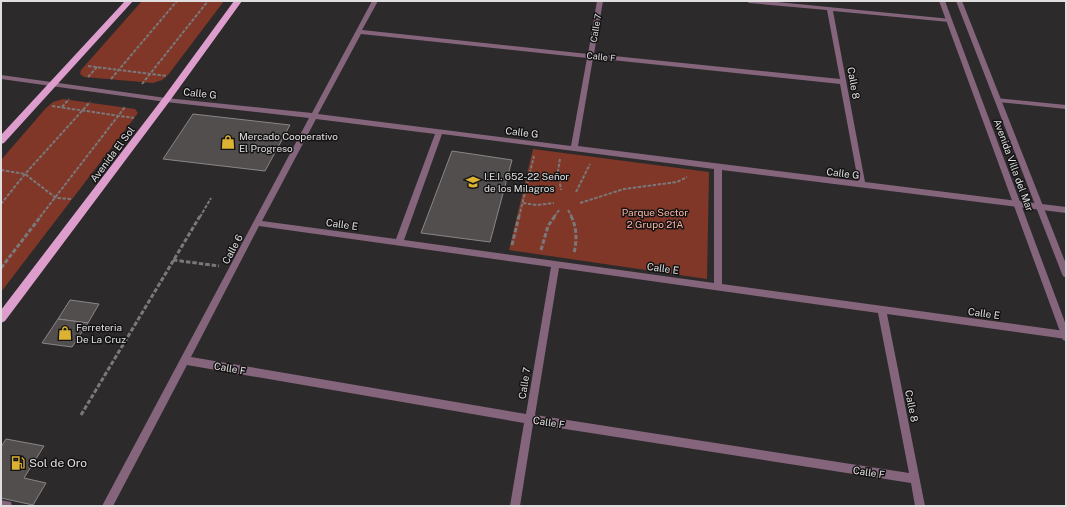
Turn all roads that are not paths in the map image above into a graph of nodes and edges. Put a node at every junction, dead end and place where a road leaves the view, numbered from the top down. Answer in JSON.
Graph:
{"nodes":[{"id":1,"x":129,"y":1,"type":"edge"},
{"id":2,"x":238,"y":1,"type":"edge"},
{"id":3,"x":375,"y":1,"type":"edge"},
{"id":4,"x":600,"y":1,"type":"edge"},
{"id":5,"x":749,"y":1,"type":"edge"},
{"id":6,"x":942,"y":1,"type":"edge"},
{"id":7,"x":959,"y":1,"type":"edge"},
{"id":8,"x":830,"y":9,"type":"junction"},
{"id":9,"x":950,"y":20,"type":"junction"},
{"id":10,"x":359,"y":32,"type":"junction"},
{"id":11,"x":591,"y":56,"type":"junction"},
{"id":12,"x":1,"y":77,"type":"edge"},
{"id":13,"x":843,"y":82,"type":"junction"},
{"id":14,"x":54,"y":84,"type":"junction"},
{"id":15,"x":166,"y":100,"type":"junction"},
{"id":16,"x":998,"y":100,"type":"junction"},
{"id":17,"x":1066,"y":107,"type":"edge"},
{"id":18,"x":314,"y":116,"type":"junction"},
{"id":19,"x":439,"y":132,"type":"junction"},
{"id":20,"x":1,"y":141,"type":"edge"},
{"id":21,"x":574,"y":149,"type":"junction"},
{"id":22,"x":718,"y":167,"type":"junction"},
{"id":23,"x":862,"y":185,"type":"junction"},
{"id":24,"x":1018,"y":204,"type":"junction"},
{"id":25,"x":1040,"y":207,"type":"junction"},
{"id":26,"x":1066,"y":210,"type":"edge"},
{"id":27,"x":257,"y":223,"type":"junction"},
{"id":28,"x":399,"y":243,"type":"junction"},
{"id":29,"x":555,"y":265,"type":"junction"},
{"id":30,"x":1066,"y":274,"type":"edge"},
{"id":31,"x":718,"y":287,"type":"junction"},
{"id":32,"x":882,"y":310,"type":"junction"},
{"id":33,"x":1,"y":318,"type":"edge"},
{"id":34,"x":1066,"y":336,"type":"edge"},
{"id":35,"x":185,"y":360,"type":"junction"},
{"id":36,"x":530,"y":418,"type":"junction"},
{"id":37,"x":915,"y":479,"type":"junction"},
{"id":38,"x":1,"y":505,"type":"edge"},
{"id":39,"x":7,"y":506,"type":"edge"},
{"id":40,"x":107,"y":506,"type":"edge"},
{"id":41,"x":516,"y":506,"type":"edge"},
{"id":42,"x":920,"y":506,"type":"edge"}],
"edges":[{"from":1,"to":14,"type":"main road"},
{"from":2,"to":15,"type":"main road","name":"Avenida El Sol"},
{"from":3,"to":10,"type":"street","name":"Calle 6"},
{"from":4,"to":11,"type":"street","name":"Calle 7"},
{"from":5,"to":8,"type":"street"},
{"from":6,"to":9,"type":"street","name":"Avenida Villa del Mar"},
{"from":7,"to":16,"type":"street","name":"Avenida Villa del Mar"},
{"from":8,"to":9,"type":"street"},
{"from":8,"to":13,"type":"street","name":"Calle 8"},
{"from":9,"to":24,"type":"street","name":"Avenida Villa del Mar"},
{"from":10,"to":11,"type":"street","name":"Calle F"},
{"from":10,"to":18,"type":"street","name":"Calle 6"},
{"from":11,"to":13,"type":"street","name":"Calle F"},
{"from":11,"to":21,"type":"street","name":"Calle 7"},
{"from":12,"to":14,"type":"street","name":"Calle G"},
{"from":13,"to":23,"type":"street","name":"Calle 8"},
{"from":14,"to":15,"type":"street","name":"Calle G"},
{"from":14,"to":20,"type":"main road"},
{"from":15,"to":18,"type":"street","name":"Calle G"},
{"from":15,"to":33,"type":"main road","name":"Avenida El Sol"},
{"from":16,"to":17,"type":"street"},
{"from":16,"to":25,"type":"street","name":"Avenida Villa del Mar"},
{"from":18,"to":19,"type":"street","name":"Calle G"},
{"from":18,"to":27,"type":"street","name":"Calle 6"},
{"from":19,"to":21,"type":"street","name":"Calle G"},
{"from":19,"to":28,"type":"street"},
{"from":21,"to":22,"type":"street","name":"Calle G"},
{"from":22,"to":23,"type":"street","name":"Calle G"},
{"from":22,"to":31,"type":"street"},
{"from":23,"to":24,"type":"street","name":"Calle G"},
{"from":24,"to":25,"type":"street","name":"Calle G"},
{"from":24,"to":34,"type":"street","name":"Avenida Villa del Mar"},
{"from":25,"to":26,"type":"street","name":"Calle G"},
{"from":25,"to":30,"type":"street","name":"Avenida Villa del Mar"},
{"from":27,"to":28,"type":"street","name":"Calle E"},
{"from":27,"to":35,"type":"street","name":"Calle 6"},
{"from":28,"to":29,"type":"street","name":"Calle E"},
{"from":29,"to":31,"type":"street","name":"Calle E"},
{"from":29,"to":36,"type":"street","name":"Calle 7"},
{"from":31,"to":32,"type":"street","name":"Calle E"},
{"from":32,"to":34,"type":"street","name":"Calle E"},
{"from":32,"to":37,"type":"street","name":"Calle 8"},
{"from":35,"to":36,"type":"street","name":"Calle F"},
{"from":35,"to":40,"type":"street","name":"Calle 6"},
{"from":36,"to":37,"type":"street","name":"Calle F"},
{"from":36,"to":41,"type":"street","name":"Calle 7"},
{"from":37,"to":42,"type":"street","name":"Calle 8"},
{"from":38,"to":39,"type":"street"}]}
